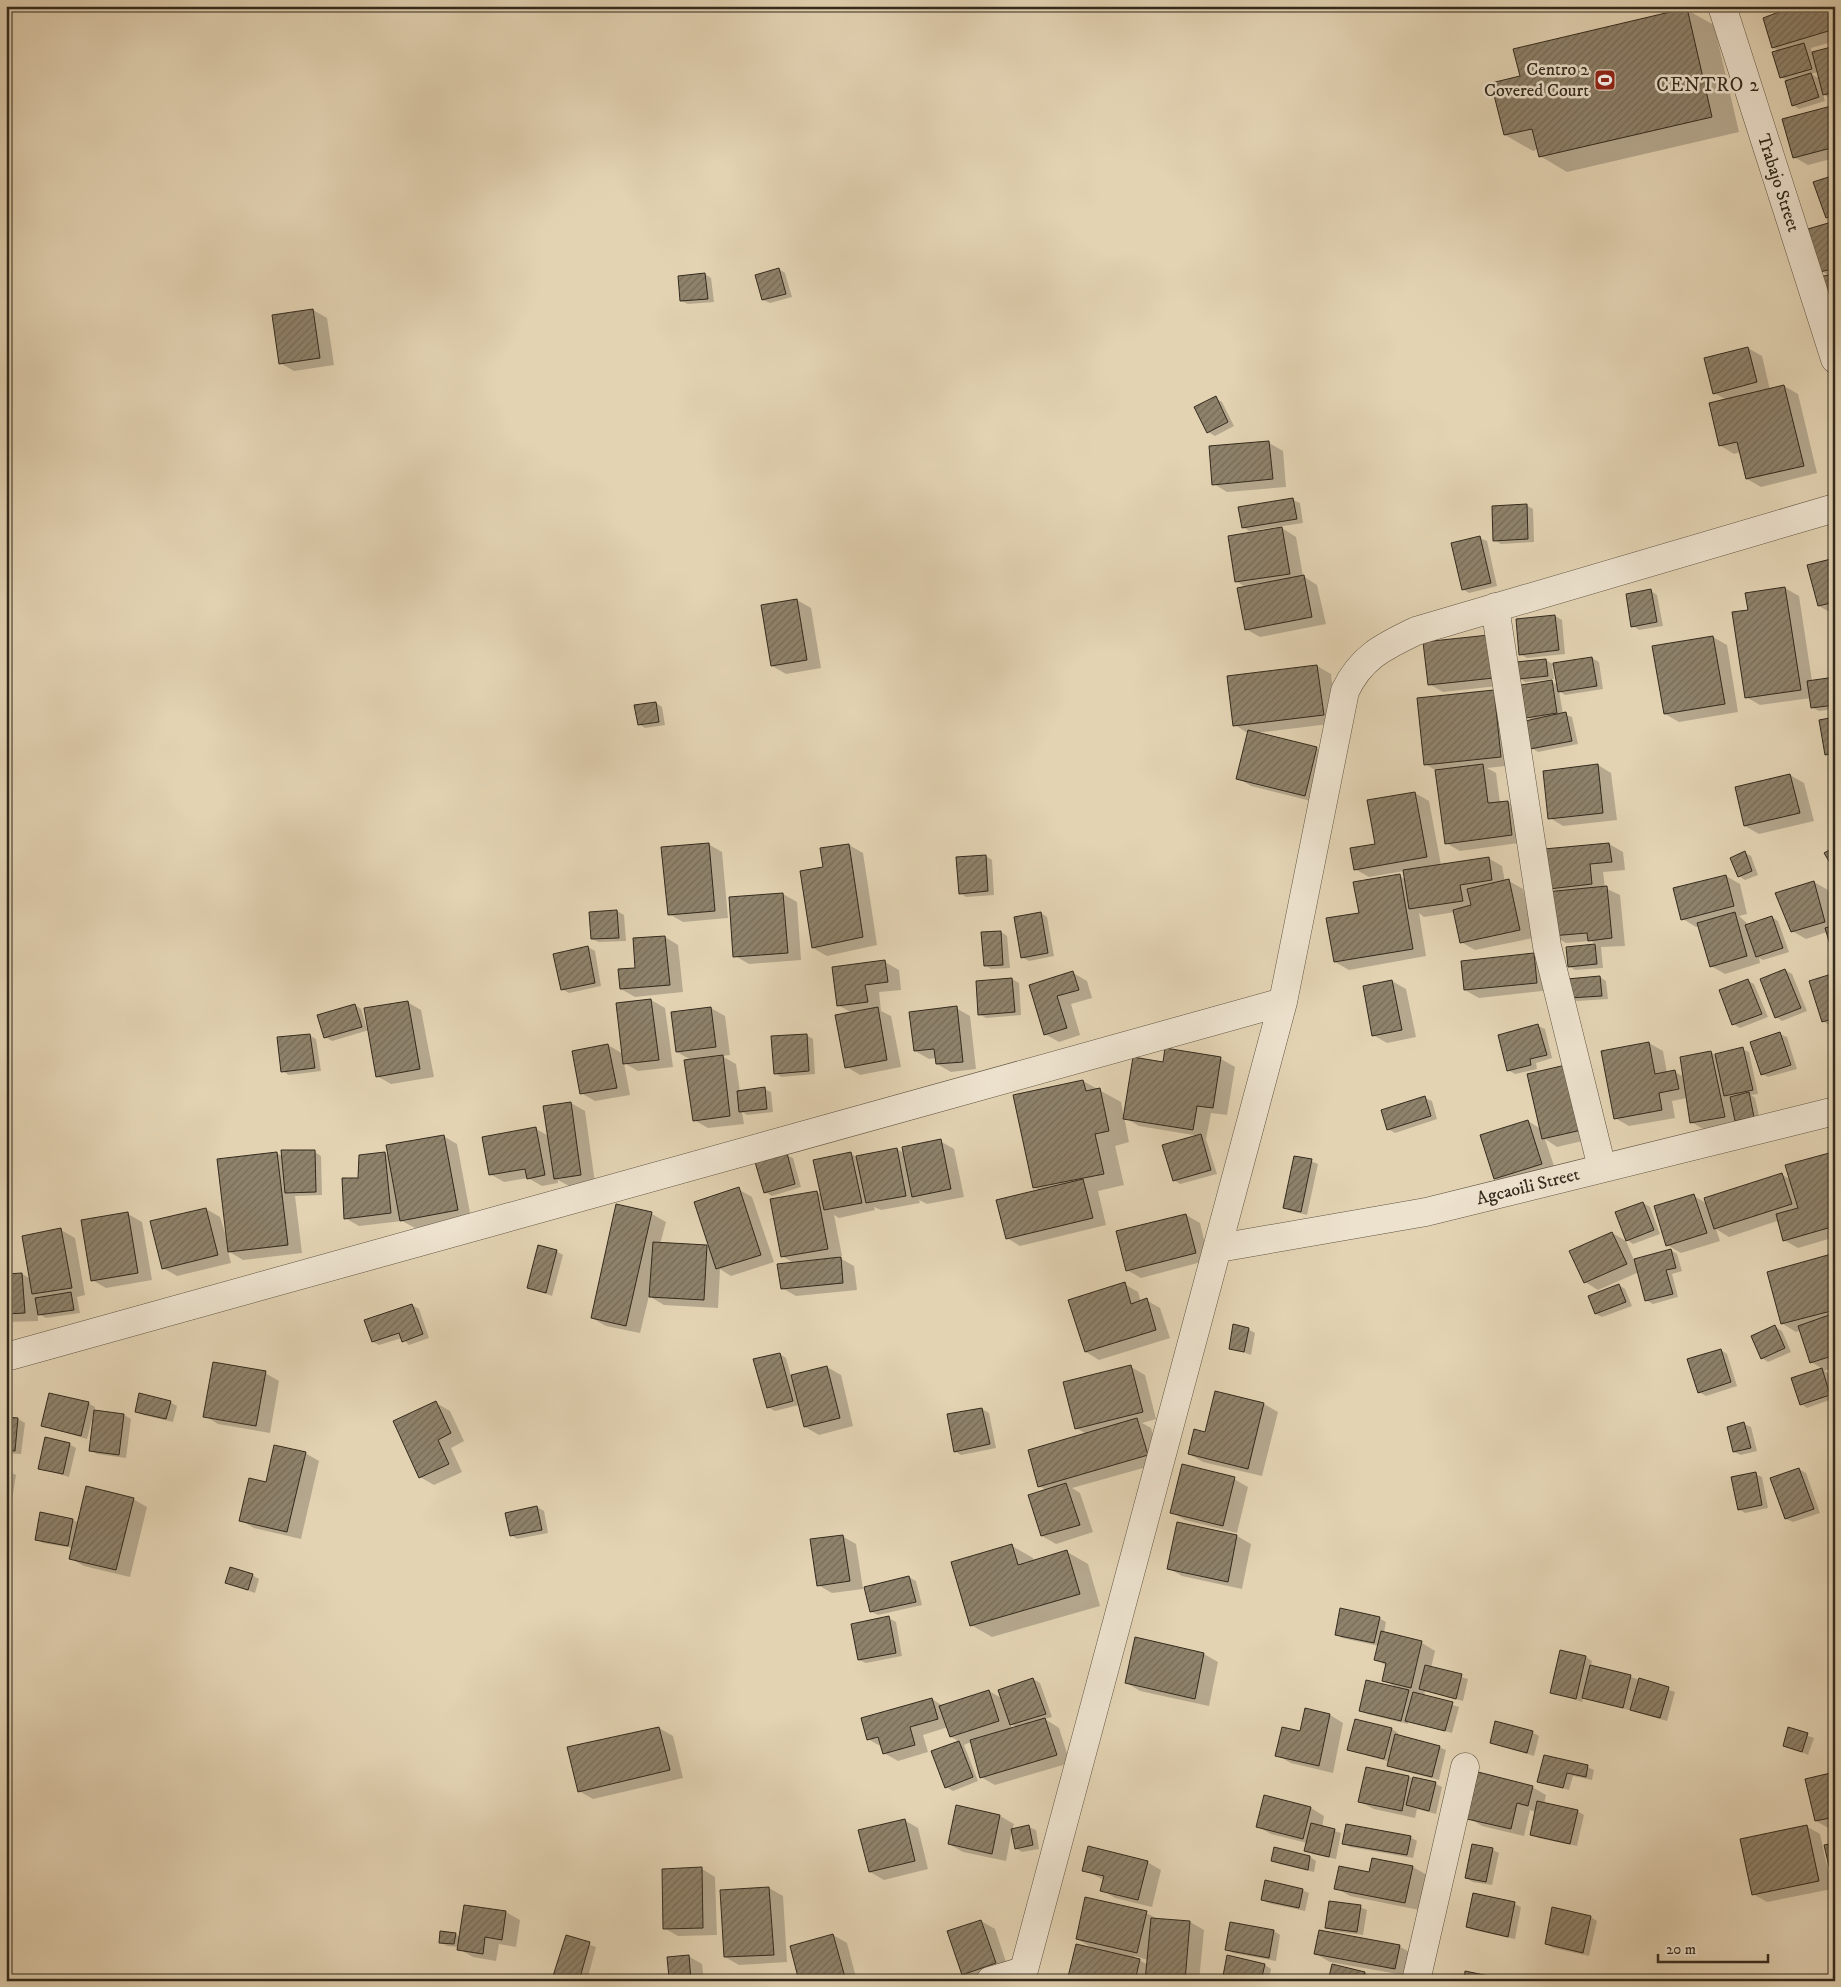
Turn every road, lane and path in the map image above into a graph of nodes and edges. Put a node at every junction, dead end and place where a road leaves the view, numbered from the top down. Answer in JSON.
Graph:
{"nodes":[{"id":1,"x":1722,"y":6,"type":"edge"},
{"id":2,"x":1835,"y":359,"type":"edge"},
{"id":3,"x":1835,"y":508,"type":"edge"},
{"id":4,"x":1496,"y":607,"type":"junction"},
{"id":5,"x":1283,"y":1002,"type":"junction"},
{"id":6,"x":1835,"y":1111,"type":"edge"},
{"id":7,"x":1602,"y":1168,"type":"junction"},
{"id":8,"x":1218,"y":1248,"type":"junction"},
{"id":9,"x":6,"y":1357,"type":"edge"},
{"id":10,"x":1465,"y":1767,"type":"dead end"},
{"id":11,"x":1022,"y":1976,"type":"edge"},
{"id":12,"x":990,"y":1981,"type":"edge"},
{"id":13,"x":1416,"y":1981,"type":"edge"}],
"edges":[{"from":1,"to":2,"type":"street","name":"Trabajo Street"},
{"from":3,"to":4,"type":"street"},
{"from":4,"to":5,"type":"street"},
{"from":4,"to":7,"type":"street"},
{"from":5,"to":8,"type":"street"},
{"from":5,"to":9,"type":"street"},
{"from":6,"to":7,"type":"street","name":"Agcaoili Street"},
{"from":7,"to":8,"type":"street","name":"Agcaoili Street"},
{"from":8,"to":11,"type":"street"},
{"from":10,"to":13,"type":"street"},
{"from":11,"to":12,"type":"street"}]}
